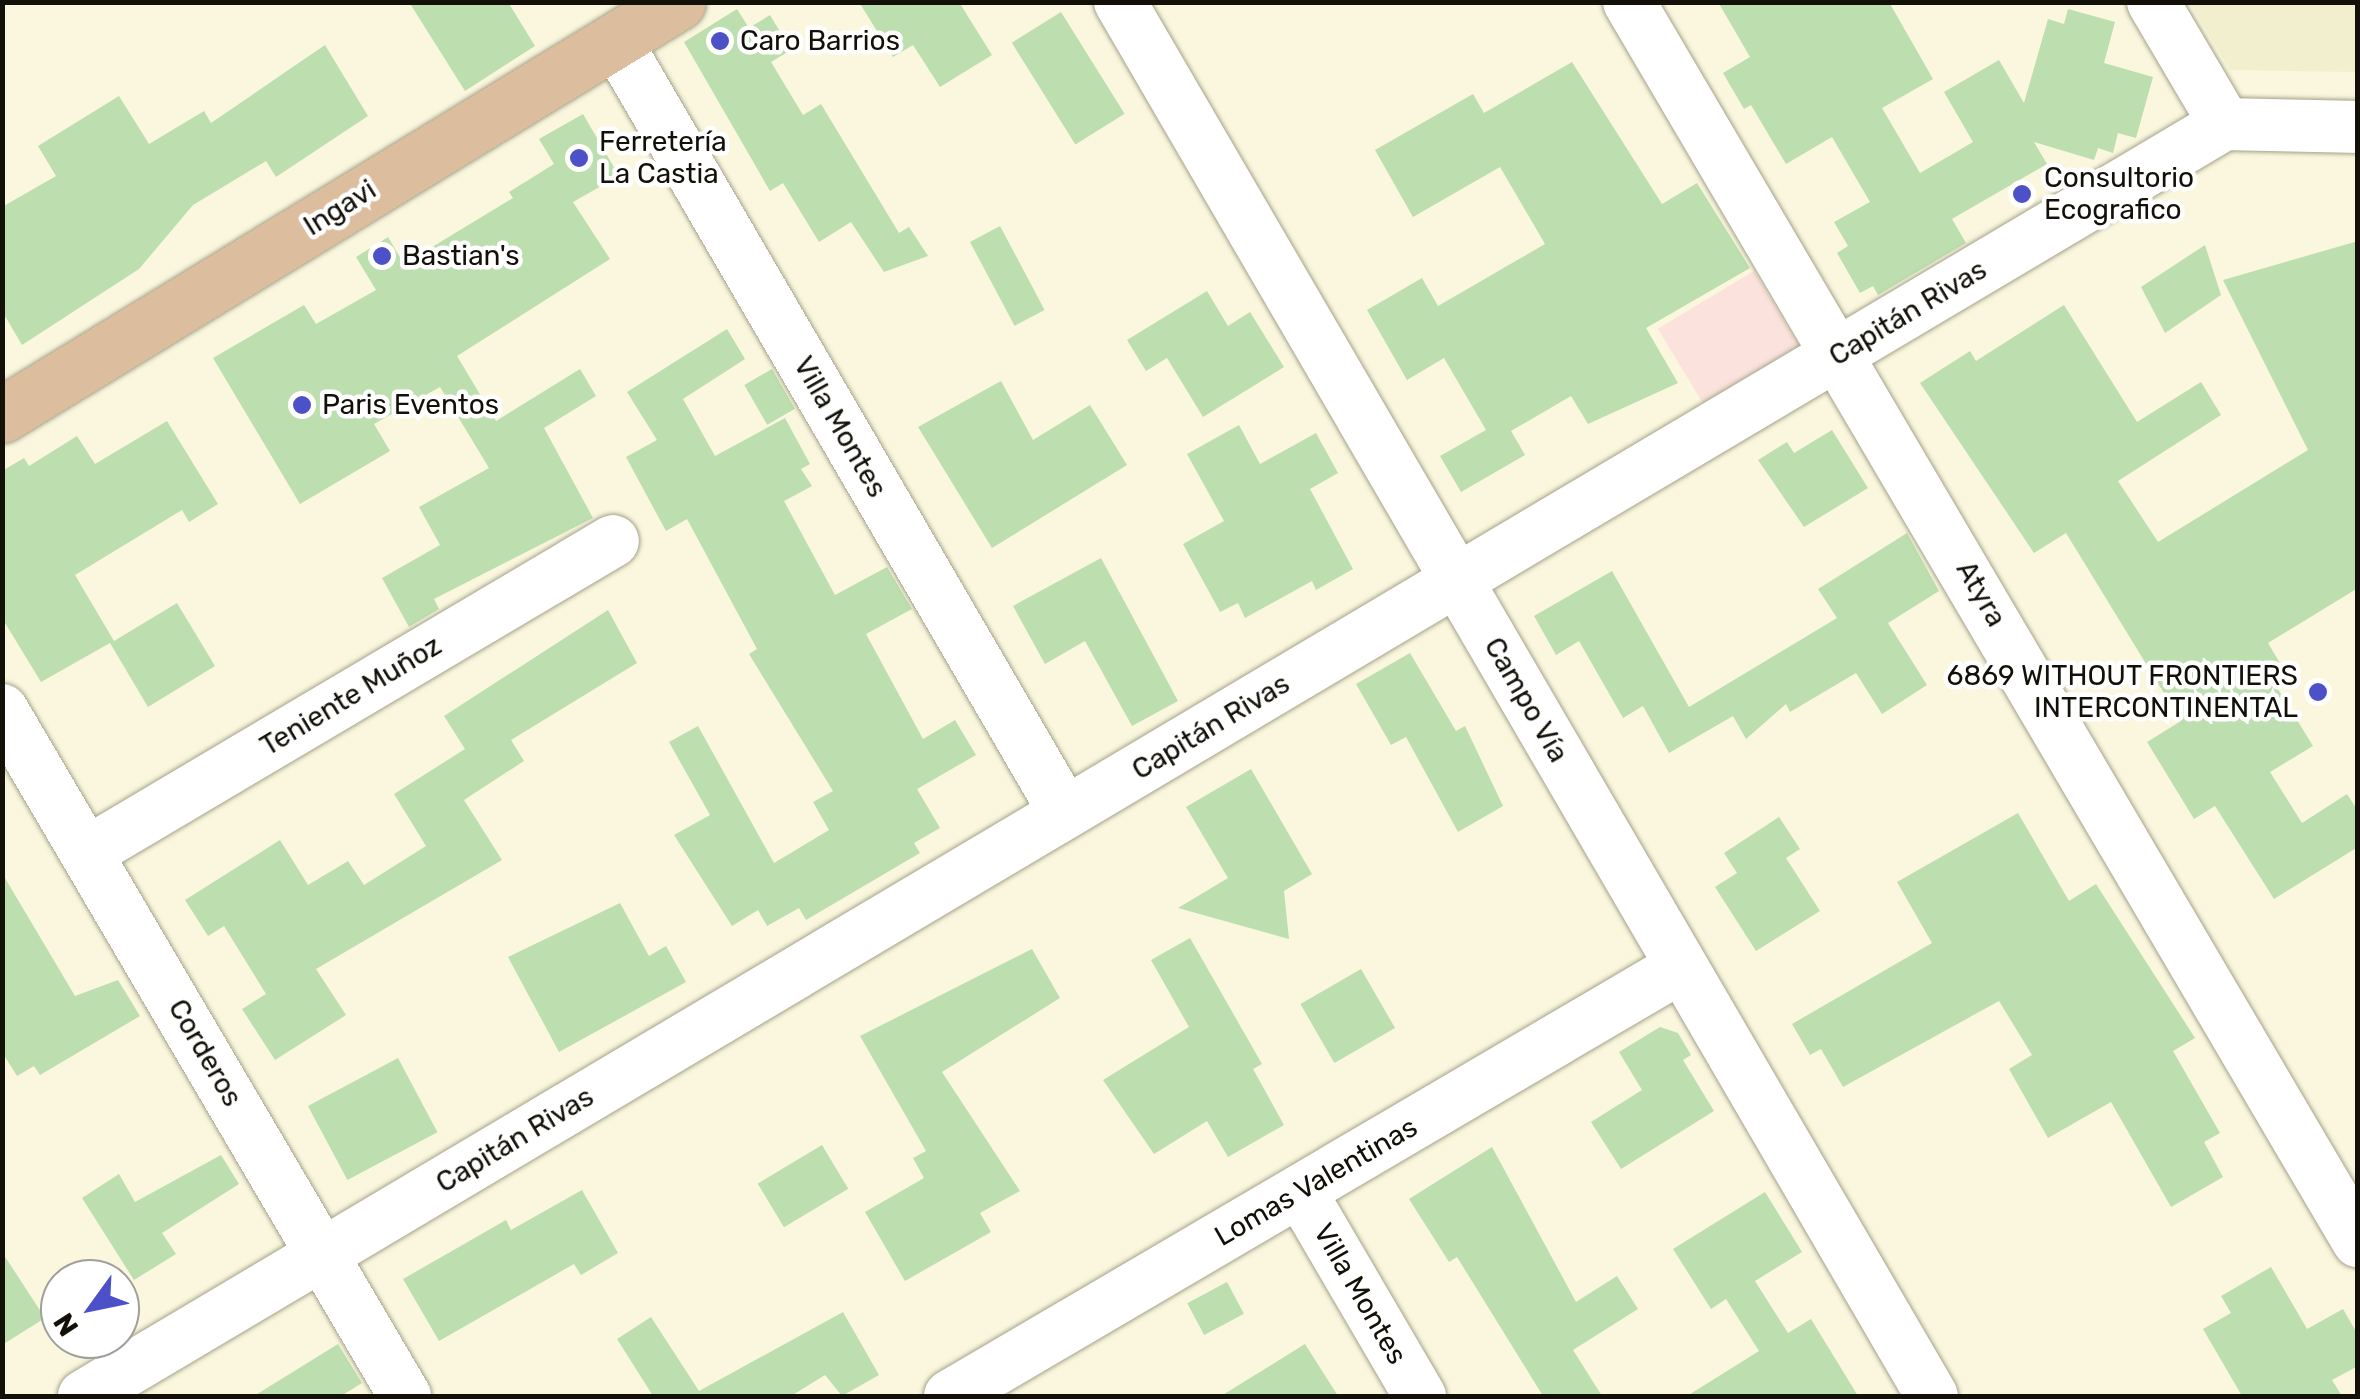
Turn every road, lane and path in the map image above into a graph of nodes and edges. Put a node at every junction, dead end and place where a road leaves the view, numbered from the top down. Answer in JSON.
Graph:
{"nodes":[{"id":1,"x":678,"y":2,"type":"edge"},
{"id":2,"x":1120,"y":2,"type":"edge"},
{"id":3,"x":1629,"y":2,"type":"edge"},
{"id":4,"x":2153,"y":2,"type":"edge"},
{"id":5,"x":615,"y":40,"type":"junction"},
{"id":6,"x":2226,"y":124,"type":"junction"},
{"id":7,"x":2358,"y":126,"type":"edge"},
{"id":8,"x":1841,"y":353,"type":"junction"},
{"id":9,"x":2,"y":415,"type":"edge"},
{"id":10,"x":613,"y":541,"type":"dead end"},
{"id":11,"x":1457,"y":581,"type":"junction"},
{"id":12,"x":2,"y":710,"type":"edge"},
{"id":13,"x":1065,"y":814,"type":"junction"},
{"id":14,"x":88,"y":852,"type":"junction"},
{"id":15,"x":1682,"y":967,"type":"junction"},
{"id":16,"x":1300,"y":1191,"type":"junction"},
{"id":17,"x":2358,"y":1240,"type":"edge"},
{"id":18,"x":322,"y":1255,"type":"junction"},
{"id":19,"x":84,"y":1396,"type":"edge"},
{"id":20,"x":405,"y":1396,"type":"edge"},
{"id":21,"x":950,"y":1396,"type":"edge"},
{"id":22,"x":1420,"y":1396,"type":"edge"},
{"id":23,"x":1932,"y":1396,"type":"edge"}],
"edges":[{"from":1,"to":5,"type":"main road","name":"Ingavi"},
{"from":2,"to":11,"type":"street","name":"Campo Vía"},
{"from":3,"to":8,"type":"street","name":"Atyra"},
{"from":4,"to":6,"type":"street"},
{"from":5,"to":9,"type":"main road","name":"Ingavi"},
{"from":5,"to":13,"type":"street","name":"Villa Montes"},
{"from":6,"to":7,"type":"street"},
{"from":6,"to":8,"type":"street","name":"Capitán Rivas"},
{"from":8,"to":11,"type":"street","name":"Capitán Rivas"},
{"from":8,"to":17,"type":"street","name":"Atyra"},
{"from":10,"to":14,"type":"street","name":"Teniente Muñoz"},
{"from":11,"to":13,"type":"street","name":"Capitán Rivas"},
{"from":11,"to":15,"type":"street","name":"Campo Vía"},
{"from":12,"to":14,"type":"street","name":"Corderos"},
{"from":13,"to":18,"type":"street","name":"Capitán Rivas"},
{"from":14,"to":18,"type":"street","name":"Corderos"},
{"from":15,"to":16,"type":"street","name":"Lomas Valentinas"},
{"from":15,"to":23,"type":"street","name":"Campo Vía"},
{"from":16,"to":21,"type":"street","name":"Lomas Valentinas"},
{"from":16,"to":22,"type":"street","name":"Villa Montes"},
{"from":18,"to":19,"type":"street","name":"Capitán Rivas"},
{"from":18,"to":20,"type":"street","name":"Corderos"}]}
